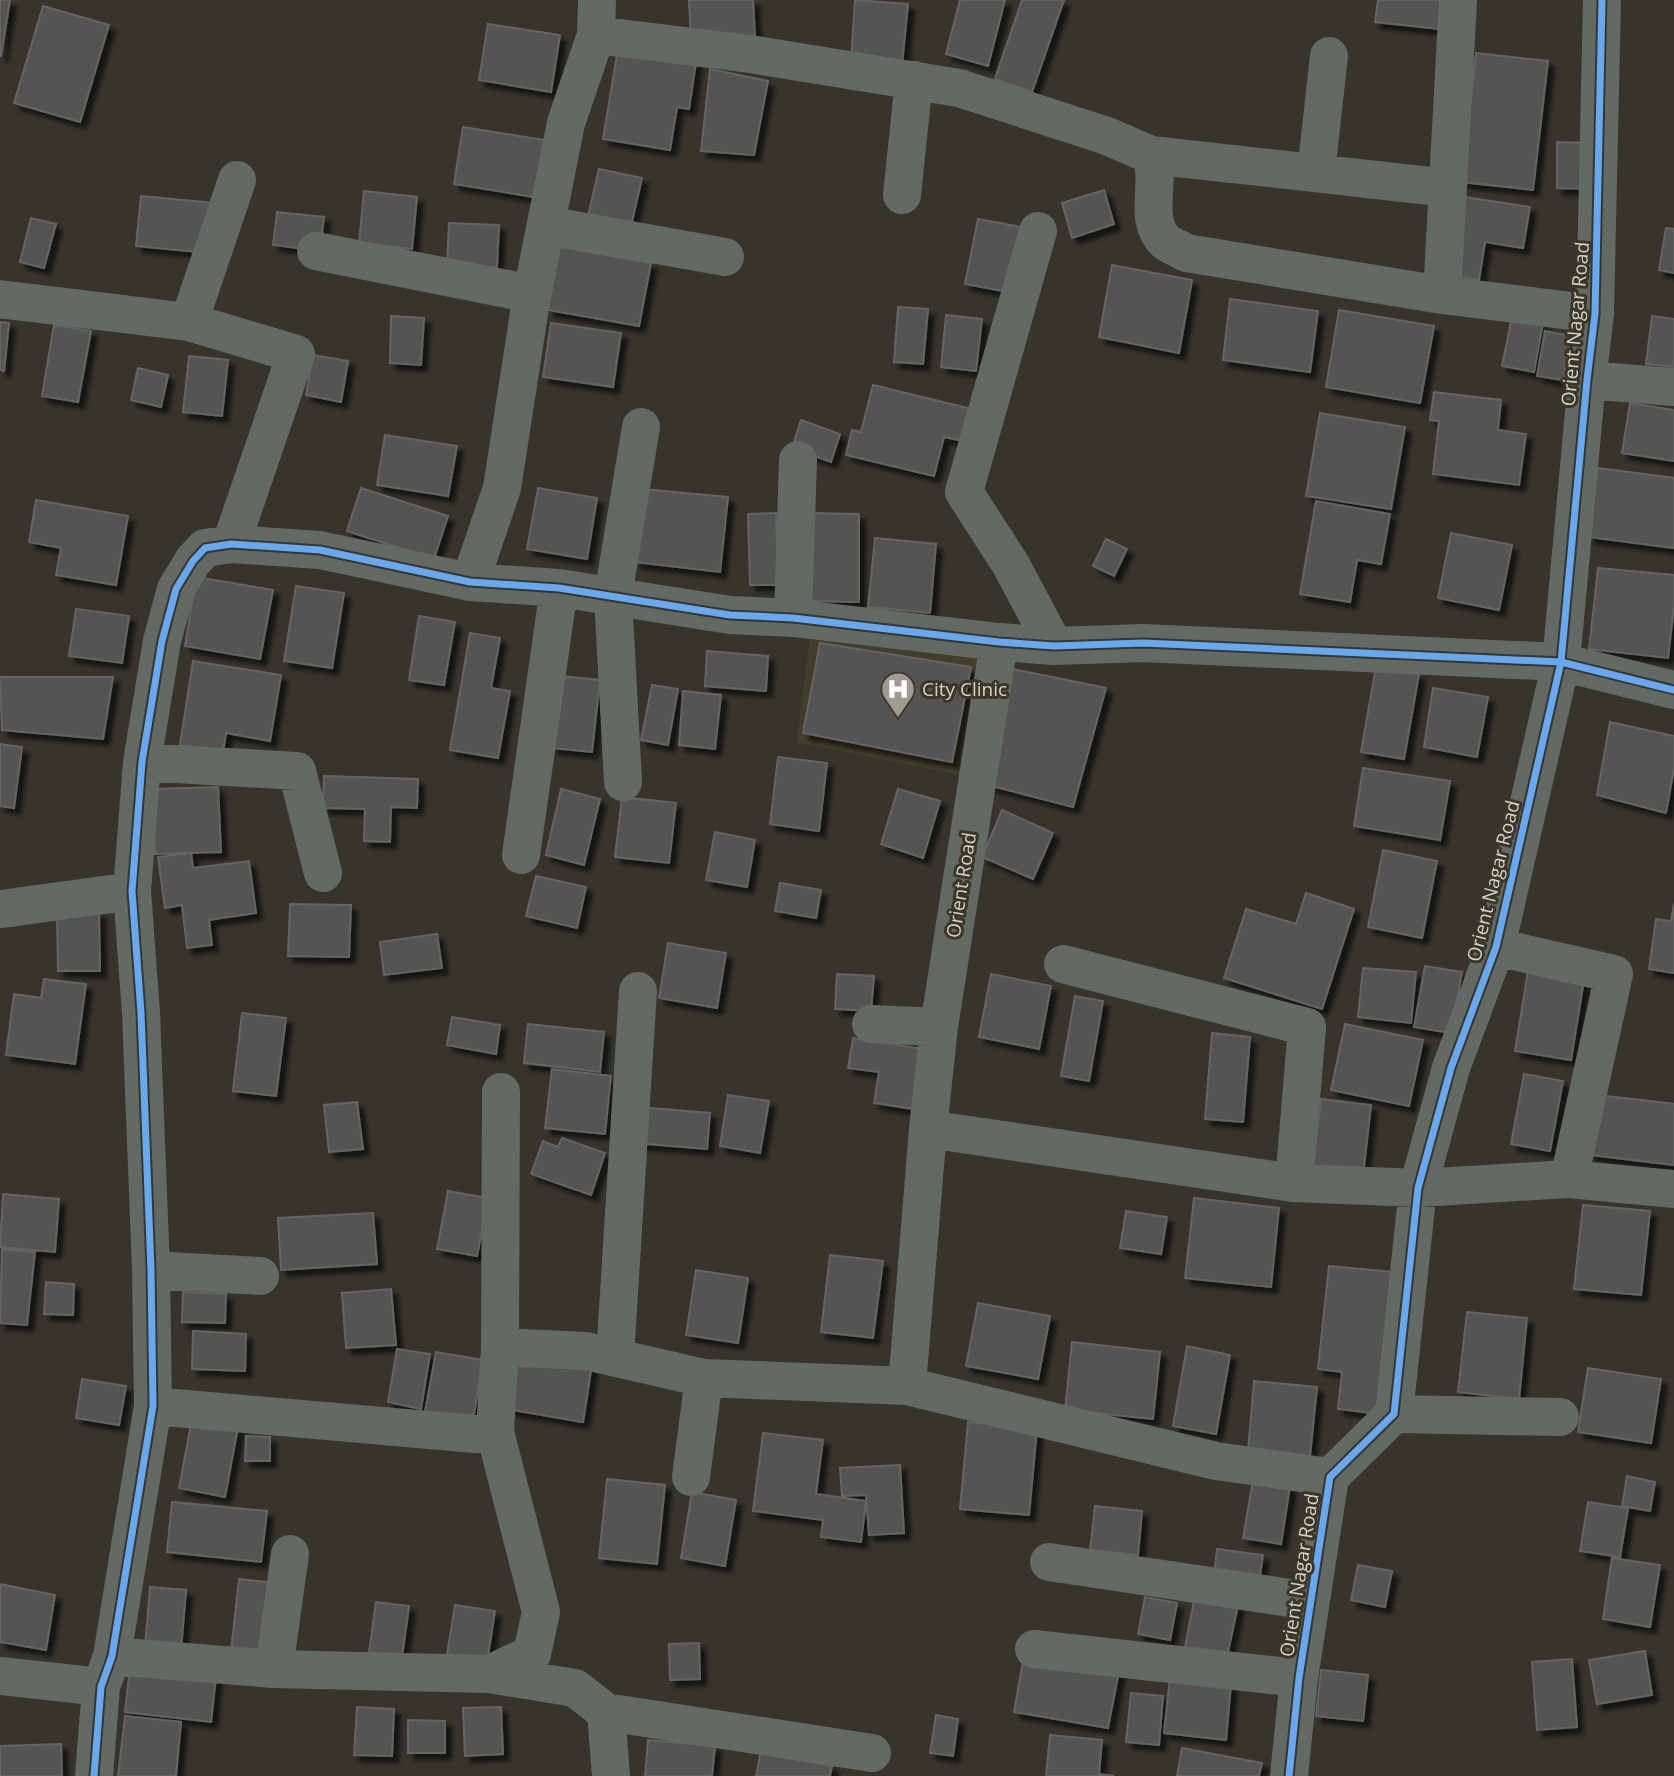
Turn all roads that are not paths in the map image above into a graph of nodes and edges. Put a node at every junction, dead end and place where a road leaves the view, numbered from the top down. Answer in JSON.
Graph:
{"nodes":[{"id":1,"x":1458,"y":0,"type":"edge"},
{"id":2,"x":1602,"y":0,"type":"edge"},
{"id":3,"x":596,"y":17,"type":"edge"},
{"id":4,"x":1329,"y":56,"type":"dead end"},
{"id":5,"x":914,"y":80,"type":"junction"},
{"id":6,"x":1151,"y":155,"type":"junction"},
{"id":7,"x":1316,"y":172,"type":"junction"},
{"id":8,"x":237,"y":180,"type":"dead end"},
{"id":9,"x":1448,"y":187,"type":"junction"},
{"id":10,"x":902,"y":195,"type":"dead end"},
{"id":11,"x":546,"y":225,"type":"junction"},
{"id":12,"x":1038,"y":230,"type":"dead end"},
{"id":13,"x":316,"y":251,"type":"dead end"},
{"id":14,"x":725,"y":257,"type":"dead end"},
{"id":15,"x":532,"y":294,"type":"junction"},
{"id":16,"x":1442,"y":295,"type":"junction"},
{"id":17,"x":0,"y":299,"type":"edge"},
{"id":18,"x":1595,"y":314,"type":"junction"},
{"id":19,"x":189,"y":322,"type":"junction"},
{"id":20,"x":1587,"y":380,"type":"junction"},
{"id":21,"x":1674,"y":387,"type":"edge"},
{"id":22,"x":641,"y":427,"type":"dead end"},
{"id":23,"x":798,"y":460,"type":"dead end"},
{"id":24,"x":231,"y":544,"type":"junction"},
{"id":25,"x":470,"y":582,"type":"junction"},
{"id":26,"x":559,"y":588,"type":"junction"},
{"id":27,"x":613,"y":596,"type":"junction"},
{"id":28,"x":793,"y":618,"type":"junction"},
{"id":29,"x":999,"y":642,"type":"junction"},
{"id":30,"x":1054,"y":646,"type":"junction"},
{"id":31,"x":1561,"y":662,"type":"junction"},
{"id":32,"x":1674,"y":690,"type":"edge"},
{"id":33,"x":142,"y":762,"type":"junction"},
{"id":34,"x":623,"y":782,"type":"dead end"},
{"id":35,"x":521,"y":855,"type":"dead end"},
{"id":36,"x":323,"y":873,"type":"dead end"},
{"id":37,"x":132,"y":891,"type":"junction"},
{"id":38,"x":2,"y":909,"type":"dead end"},
{"id":39,"x":1496,"y":947,"type":"junction"},
{"id":40,"x":1063,"y":964,"type":"dead end"},
{"id":41,"x":638,"y":991,"type":"dead end"},
{"id":42,"x":871,"y":1024,"type":"dead end"},
{"id":43,"x":939,"y":1027,"type":"junction"},
{"id":44,"x":501,"y":1093,"type":"dead end"},
{"id":45,"x":928,"y":1129,"type":"junction"},
{"id":46,"x":1569,"y":1179,"type":"junction"},
{"id":47,"x":1294,"y":1183,"type":"junction"},
{"id":48,"x":1418,"y":1188,"type":"junction"},
{"id":49,"x":1674,"y":1189,"type":"edge"},
{"id":50,"x":151,"y":1270,"type":"junction"},
{"id":51,"x":260,"y":1276,"type":"dead end"},
{"id":52,"x":500,"y":1347,"type":"junction"},
{"id":53,"x":615,"y":1357,"type":"junction"},
{"id":54,"x":704,"y":1378,"type":"junction"},
{"id":55,"x":908,"y":1386,"type":"junction"},
{"id":56,"x":153,"y":1406,"type":"junction"},
{"id":57,"x":1394,"y":1414,"type":"junction"},
{"id":58,"x":1560,"y":1417,"type":"dead end"},
{"id":59,"x":495,"y":1432,"type":"junction"},
{"id":60,"x":1330,"y":1477,"type":"junction"},
{"id":61,"x":691,"y":1478,"type":"dead end"},
{"id":62,"x":290,"y":1554,"type":"dead end"},
{"id":63,"x":1049,"y":1562,"type":"dead end"},
{"id":64,"x":1310,"y":1601,"type":"junction"},
{"id":65,"x":1034,"y":1649,"type":"dead end"},
{"id":66,"x":274,"y":1669,"type":"junction"},
{"id":67,"x":107,"y":1672,"type":"junction"},
{"id":68,"x":489,"y":1674,"type":"junction"},
{"id":69,"x":0,"y":1676,"type":"edge"},
{"id":70,"x":1299,"y":1678,"type":"junction"},
{"id":71,"x":606,"y":1712,"type":"junction"},
{"id":72,"x":872,"y":1753,"type":"dead end"},
{"id":73,"x":94,"y":1776,"type":"edge"},
{"id":74,"x":611,"y":1776,"type":"edge"},
{"id":75,"x":1289,"y":1776,"type":"edge"}],
"edges":[{"from":1,"to":9,"type":"street"},
{"from":2,"to":18,"type":"street","name":"Orient Nagar Road"},
{"from":3,"to":5,"type":"street"},
{"from":3,"to":11,"type":"street"},
{"from":4,"to":7,"type":"street"},
{"from":5,"to":6,"type":"street"},
{"from":5,"to":10,"type":"street"},
{"from":6,"to":7,"type":"street"},
{"from":6,"to":16,"type":"street"},
{"from":7,"to":9,"type":"street"},
{"from":8,"to":19,"type":"street"},
{"from":9,"to":16,"type":"street"},
{"from":11,"to":14,"type":"street"},
{"from":11,"to":15,"type":"street"},
{"from":12,"to":30,"type":"street"},
{"from":13,"to":15,"type":"street"},
{"from":15,"to":25,"type":"street"},
{"from":16,"to":18,"type":"street"},
{"from":17,"to":19,"type":"street"},
{"from":18,"to":20,"type":"street","name":"Orient Nagar Road"},
{"from":19,"to":24,"type":"street"},
{"from":20,"to":21,"type":"street"},
{"from":20,"to":31,"type":"street","name":"Orient Nagar Road"},
{"from":22,"to":27,"type":"street"},
{"from":23,"to":28,"type":"street"},
{"from":24,"to":25,"type":"street"},
{"from":24,"to":33,"type":"street"},
{"from":25,"to":26,"type":"street"},
{"from":26,"to":27,"type":"street"},
{"from":26,"to":35,"type":"street"},
{"from":27,"to":28,"type":"street"},
{"from":27,"to":34,"type":"street"},
{"from":28,"to":29,"type":"street"},
{"from":29,"to":30,"type":"street"},
{"from":29,"to":43,"type":"street","name":"Orient Road"},
{"from":30,"to":31,"type":"street"},
{"from":31,"to":32,"type":"street"},
{"from":31,"to":39,"type":"street","name":"Orient Nagar Road"},
{"from":33,"to":36,"type":"street"},
{"from":33,"to":37,"type":"street"},
{"from":37,"to":38,"type":"street"},
{"from":37,"to":50,"type":"street"},
{"from":39,"to":46,"type":"street"},
{"from":39,"to":48,"type":"street","name":"Orient Nagar Road"},
{"from":40,"to":47,"type":"street"},
{"from":41,"to":53,"type":"street"},
{"from":42,"to":43,"type":"street"},
{"from":43,"to":45,"type":"street","name":"Orient Road"},
{"from":44,"to":52,"type":"street"},
{"from":45,"to":47,"type":"street"},
{"from":45,"to":55,"type":"street","name":"Orient Road"},
{"from":46,"to":48,"type":"street"},
{"from":46,"to":49,"type":"street"},
{"from":47,"to":48,"type":"street"},
{"from":48,"to":57,"type":"street","name":"Orient Nagar Road"},
{"from":50,"to":51,"type":"street"},
{"from":50,"to":56,"type":"street"},
{"from":52,"to":53,"type":"street"},
{"from":52,"to":59,"type":"street"},
{"from":53,"to":54,"type":"street"},
{"from":54,"to":55,"type":"street"},
{"from":54,"to":61,"type":"street"},
{"from":55,"to":60,"type":"street"},
{"from":56,"to":59,"type":"street"},
{"from":56,"to":67,"type":"street"},
{"from":57,"to":58,"type":"street"},
{"from":57,"to":60,"type":"street","name":"Orient Nagar Road"},
{"from":59,"to":68,"type":"street"},
{"from":60,"to":64,"type":"street","name":"Orient Nagar Road"},
{"from":62,"to":66,"type":"street"},
{"from":63,"to":64,"type":"street"},
{"from":64,"to":70,"type":"street","name":"Orient Nagar Road"},
{"from":65,"to":70,"type":"street"},
{"from":66,"to":67,"type":"street"},
{"from":66,"to":68,"type":"street"},
{"from":67,"to":69,"type":"street"},
{"from":67,"to":73,"type":"street"},
{"from":68,"to":71,"type":"street"},
{"from":70,"to":75,"type":"street","name":"Orient Nagar Road"},
{"from":71,"to":72,"type":"street"},
{"from":71,"to":74,"type":"street"}]}
